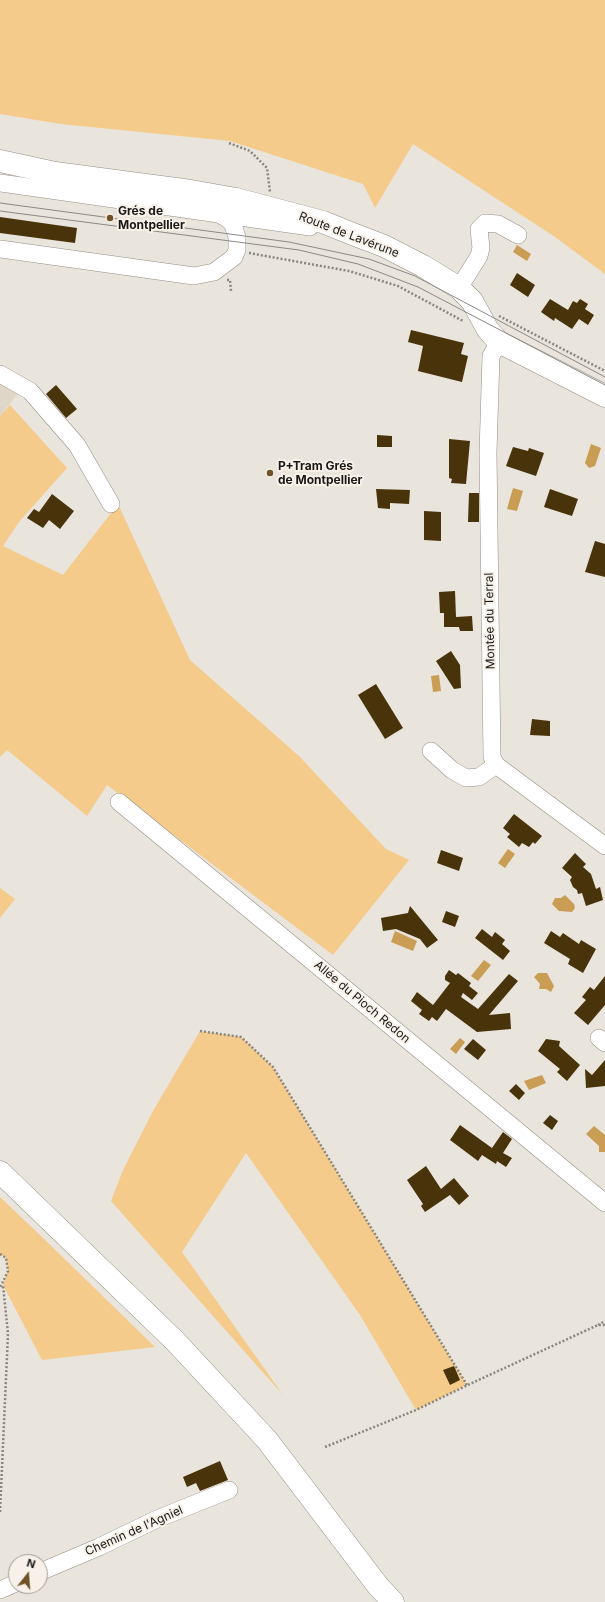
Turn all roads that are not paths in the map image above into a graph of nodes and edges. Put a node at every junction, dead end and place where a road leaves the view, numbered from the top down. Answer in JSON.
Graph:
{"nodes":[{"id":1,"x":0,"y":161,"type":"edge"},
{"id":2,"x":0,"y":183,"type":"edge"},
{"id":3,"x":219,"y":214,"type":"junction"},
{"id":4,"x":350,"y":233,"type":"junction"},
{"id":5,"x":518,"y":235,"type":"dead end"},
{"id":6,"x":0,"y":249,"type":"edge"},
{"id":7,"x":459,"y":288,"type":"junction"},
{"id":8,"x":499,"y":342,"type":"junction"},
{"id":9,"x":0,"y":374,"type":"edge"},
{"id":10,"x":605,"y":396,"type":"edge"},
{"id":11,"x":111,"y":504,"type":"dead end"},
{"id":12,"x":431,"y":751,"type":"dead end"},
{"id":13,"x":496,"y":766,"type":"junction"},
{"id":14,"x":119,"y":802,"type":"dead end"},
{"id":15,"x":605,"y":846,"type":"edge"},
{"id":16,"x":0,"y":1172,"type":"edge"},
{"id":17,"x":605,"y":1203,"type":"edge"},
{"id":18,"x":229,"y":1490,"type":"dead end"},
{"id":19,"x":48,"y":1569,"type":"edge"},
{"id":20,"x":393,"y":1602,"type":"edge"}],
"edges":[{"from":1,"to":4,"type":"main road","name":"Route de Lavérune"},
{"from":2,"to":3,"type":"street"},
{"from":3,"to":4,"type":"street"},
{"from":3,"to":6,"type":"street"},
{"from":4,"to":7,"type":"main road","name":"Route de Lavérune"},
{"from":5,"to":7,"type":"street"},
{"from":7,"to":8,"type":"main road","name":"Route de Lavérune"},
{"from":8,"to":10,"type":"main road","name":"Route de Lavérune"},
{"from":8,"to":13,"type":"street","name":"Montée du Terral"},
{"from":9,"to":11,"type":"street"},
{"from":12,"to":13,"type":"street"},
{"from":13,"to":15,"type":"street"},
{"from":14,"to":17,"type":"street","name":"Allée du Pioch Redon"},
{"from":16,"to":20,"type":"main road"},
{"from":18,"to":19,"type":"street","name":"Chemin de l'Agniel"}]}
